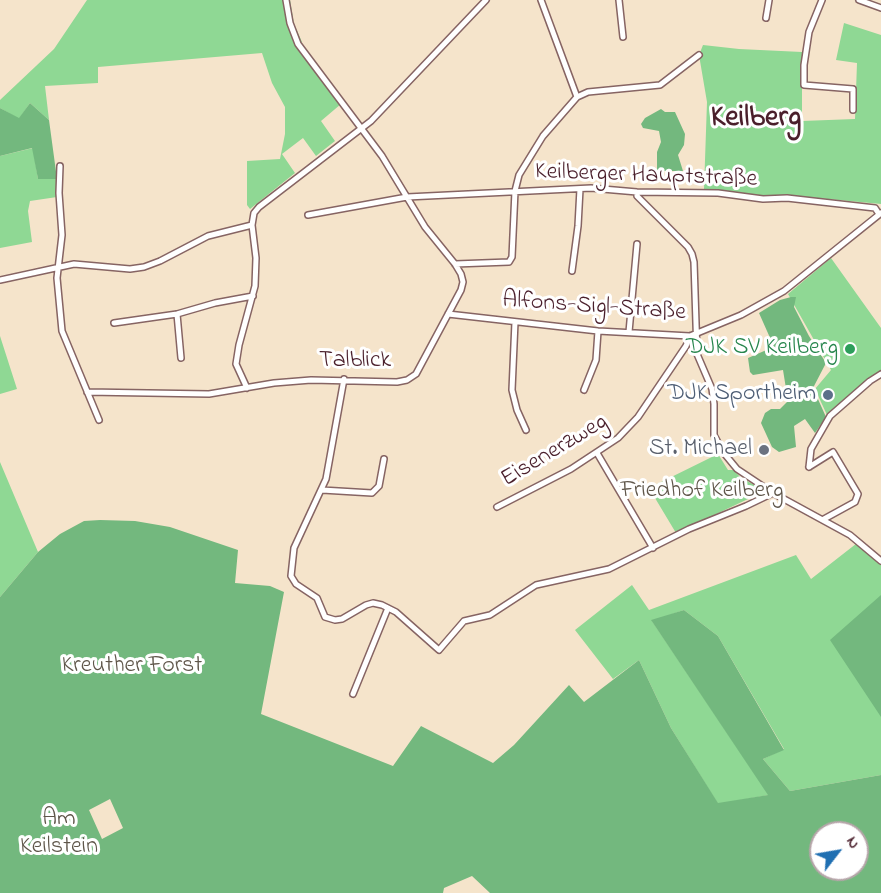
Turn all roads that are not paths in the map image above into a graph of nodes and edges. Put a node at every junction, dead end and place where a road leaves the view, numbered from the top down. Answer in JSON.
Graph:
{"nodes":[{"id":1,"x":286,"y":0,"type":"edge"},
{"id":2,"x":486,"y":0,"type":"edge"},
{"id":3,"x":541,"y":0,"type":"edge"},
{"id":4,"x":619,"y":0,"type":"edge"},
{"id":5,"x":769,"y":0,"type":"edge"},
{"id":6,"x":822,"y":0,"type":"edge"},
{"id":7,"x":859,"y":0,"type":"edge"},
{"id":8,"x":881,"y":8,"type":"edge"},
{"id":9,"x":766,"y":18,"type":"dead end"},
{"id":10,"x":623,"y":37,"type":"dead end"},
{"id":11,"x":699,"y":55,"type":"dead end"},
{"id":12,"x":577,"y":97,"type":"junction"},
{"id":13,"x":853,"y":110,"type":"dead end"},
{"id":14,"x":362,"y":129,"type":"junction"},
{"id":15,"x":60,"y":166,"type":"dead end"},
{"id":16,"x":580,"y":189,"type":"junction"},
{"id":17,"x":515,"y":191,"type":"junction"},
{"id":18,"x":637,"y":192,"type":"junction"},
{"id":19,"x":407,"y":197,"type":"junction"},
{"id":20,"x":880,"y":213,"type":"edge"},
{"id":21,"x":308,"y":215,"type":"dead end"},
{"id":22,"x":252,"y":225,"type":"junction"},
{"id":23,"x":638,"y":244,"type":"dead end"},
{"id":24,"x":455,"y":264,"type":"junction"},
{"id":25,"x":59,"y":266,"type":"junction"},
{"id":26,"x":572,"y":271,"type":"dead end"},
{"id":27,"x":0,"y":280,"type":"edge"},
{"id":28,"x":253,"y":296,"type":"junction"},
{"id":29,"x":177,"y":314,"type":"junction"},
{"id":30,"x":448,"y":314,"type":"junction"},
{"id":31,"x":515,"y":322,"type":"junction"},
{"id":32,"x":114,"y":323,"type":"dead end"},
{"id":33,"x":598,"y":331,"type":"junction"},
{"id":34,"x":629,"y":332,"type":"junction"},
{"id":35,"x":696,"y":333,"type":"junction"},
{"id":36,"x":690,"y":336,"type":"junction"},
{"id":37,"x":181,"y":358,"type":"dead end"},
{"id":38,"x":881,"y":374,"type":"edge"},
{"id":39,"x":344,"y":379,"type":"junction"},
{"id":40,"x":246,"y":388,"type":"junction"},
{"id":41,"x":584,"y":390,"type":"dead end"},
{"id":42,"x":87,"y":392,"type":"junction"},
{"id":43,"x":99,"y":420,"type":"dead end"},
{"id":44,"x":526,"y":430,"type":"dead end"},
{"id":45,"x":597,"y":453,"type":"junction"},
{"id":46,"x":384,"y":459,"type":"dead end"},
{"id":47,"x":322,"y":490,"type":"junction"},
{"id":48,"x":773,"y":493,"type":"junction"},
{"id":49,"x":497,"y":507,"type":"dead end"},
{"id":50,"x":824,"y":519,"type":"junction"},
{"id":51,"x":653,"y":548,"type":"junction"},
{"id":52,"x":881,"y":561,"type":"edge"},
{"id":53,"x":388,"y":608,"type":"junction"},
{"id":54,"x":353,"y":694,"type":"dead end"}],
"edges":[{"from":1,"to":14,"type":"street","name":"Talblick"},
{"from":2,"to":14,"type":"street"},
{"from":3,"to":12,"type":"street"},
{"from":4,"to":10,"type":"street"},
{"from":5,"to":9,"type":"street"},
{"from":6,"to":13,"type":"street"},
{"from":7,"to":8,"type":"street"},
{"from":11,"to":12,"type":"street"},
{"from":12,"to":17,"type":"street"},
{"from":14,"to":19,"type":"street","name":"Talblick"},
{"from":14,"to":22,"type":"street"},
{"from":15,"to":25,"type":"street"},
{"from":16,"to":17,"type":"street","name":"Keilberger Hauptstraße"},
{"from":16,"to":18,"type":"street","name":"Keilberger Hauptstraße"},
{"from":16,"to":26,"type":"street"},
{"from":17,"to":19,"type":"street","name":"Keilberger Hauptstraße"},
{"from":17,"to":24,"type":"street"},
{"from":18,"to":20,"type":"street","name":"Keilberger Hauptstraße"},
{"from":18,"to":35,"type":"street"},
{"from":19,"to":21,"type":"street","name":"Keilberger Hauptstraße"},
{"from":19,"to":24,"type":"street","name":"Talblick"},
{"from":20,"to":35,"type":"street","name":"Alfons-Sigl-Straße"},
{"from":22,"to":25,"type":"street"},
{"from":22,"to":28,"type":"street"},
{"from":23,"to":34,"type":"street"},
{"from":24,"to":30,"type":"street","name":"Talblick"},
{"from":25,"to":27,"type":"street"},
{"from":25,"to":42,"type":"street"},
{"from":28,"to":29,"type":"street"},
{"from":28,"to":40,"type":"street"},
{"from":29,"to":32,"type":"street"},
{"from":29,"to":37,"type":"street"},
{"from":30,"to":31,"type":"street","name":"Alfons-Sigl-Straße"},
{"from":30,"to":39,"type":"street","name":"Talblick"},
{"from":31,"to":33,"type":"street","name":"Alfons-Sigl-Straße"},
{"from":31,"to":44,"type":"street"},
{"from":33,"to":34,"type":"street","name":"Alfons-Sigl-Straße"},
{"from":33,"to":41,"type":"street"},
{"from":34,"to":36,"type":"street","name":"Alfons-Sigl-Straße"},
{"from":35,"to":36,"type":"street","name":"Alfons-Sigl-Straße"},
{"from":35,"to":48,"type":"street"},
{"from":36,"to":45,"type":"street","name":"Eisenerzweg"},
{"from":38,"to":50,"type":"street"},
{"from":39,"to":40,"type":"street","name":"Talblick"},
{"from":39,"to":47,"type":"street"},
{"from":40,"to":42,"type":"street","name":"Talblick"},
{"from":42,"to":43,"type":"street"},
{"from":45,"to":49,"type":"street","name":"Eisenerzweg"},
{"from":45,"to":51,"type":"street"},
{"from":46,"to":47,"type":"street"},
{"from":47,"to":53,"type":"street"},
{"from":48,"to":50,"type":"street"},
{"from":48,"to":51,"type":"street"},
{"from":50,"to":52,"type":"street"},
{"from":51,"to":53,"type":"street"},
{"from":53,"to":54,"type":"street"}]}
